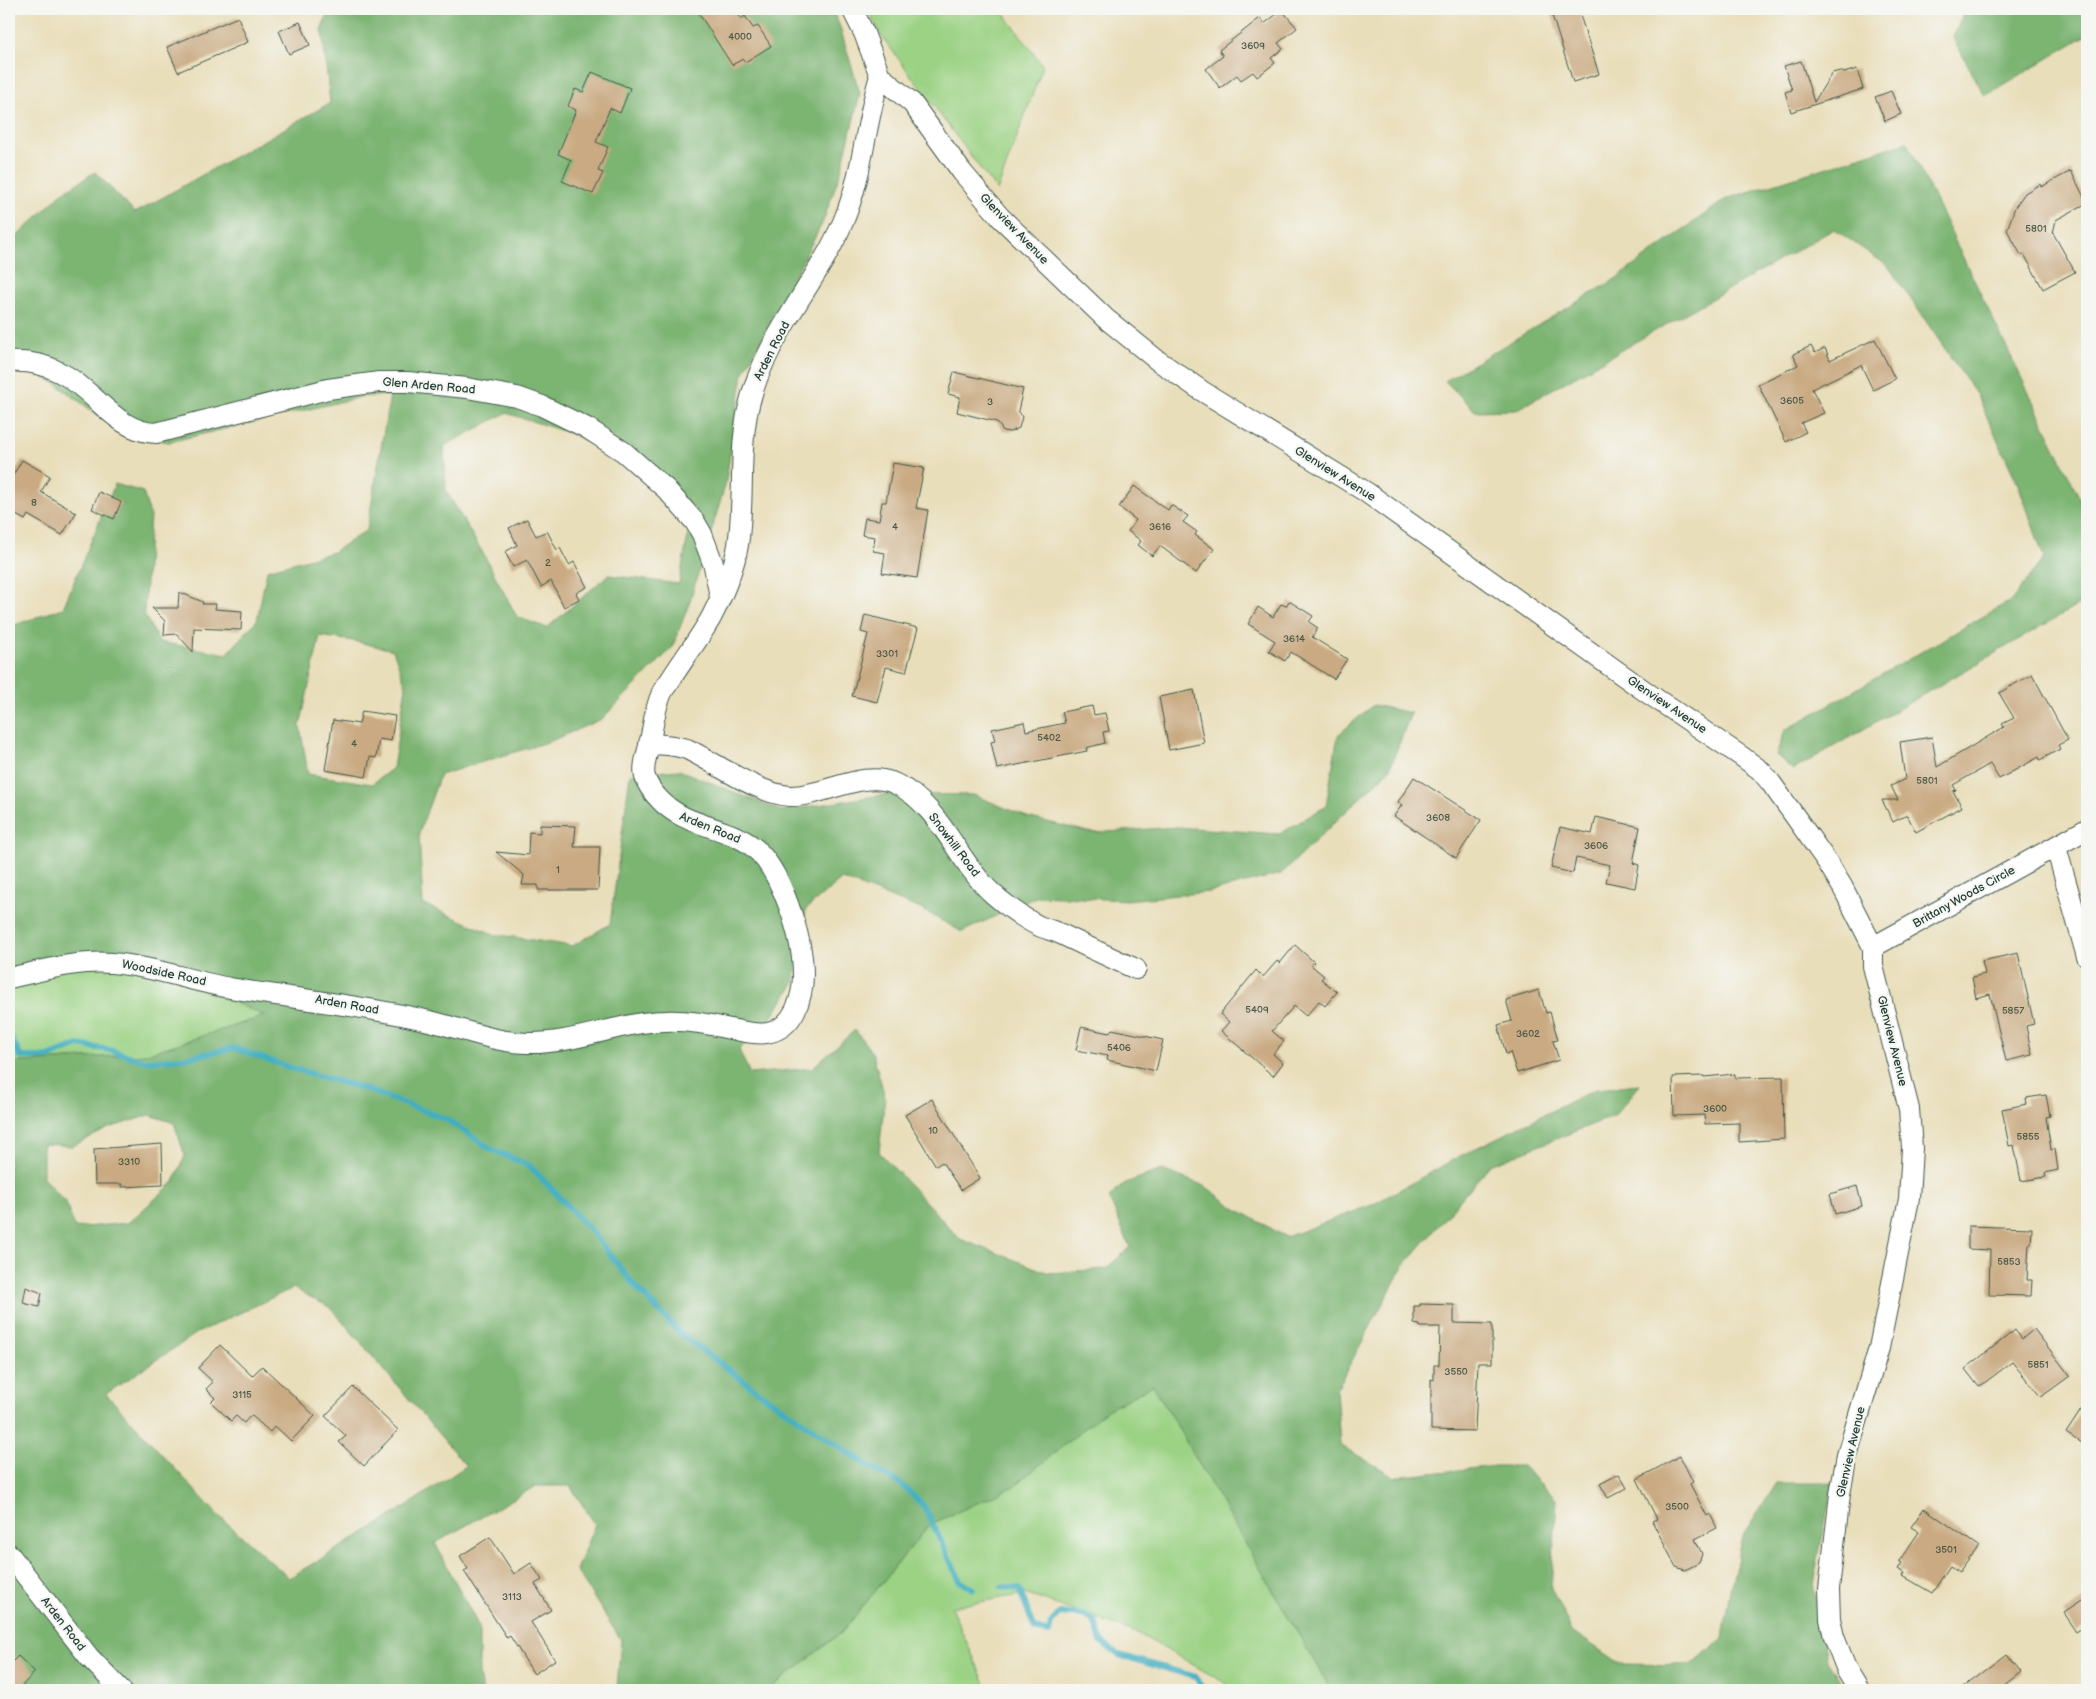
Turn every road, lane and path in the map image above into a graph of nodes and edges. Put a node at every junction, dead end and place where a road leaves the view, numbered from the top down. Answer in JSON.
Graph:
{"nodes":[{"id":1,"x":852,"y":9,"type":"edge"},
{"id":2,"x":880,"y":76,"type":"junction"},
{"id":3,"x":9,"y":362,"type":"edge"},
{"id":4,"x":720,"y":597,"type":"junction"},
{"id":5,"x":650,"y":743,"type":"junction"},
{"id":6,"x":2087,"y":829,"type":"edge"},
{"id":7,"x":2056,"y":847,"type":"junction"},
{"id":8,"x":1873,"y":948,"type":"junction"},
{"id":9,"x":2087,"y":957,"type":"edge"},
{"id":10,"x":1136,"y":969,"type":"dead end"},
{"id":11,"x":9,"y":978,"type":"edge"},
{"id":12,"x":289,"y":996,"type":"joint"},
{"id":13,"x":9,"y":1554,"type":"edge"},
{"id":14,"x":121,"y":1690,"type":"edge"},
{"id":15,"x":1859,"y":1690,"type":"edge"}],
"edges":[{"from":1,"to":2,"type":"street","name":"Glenview Avenue"},
{"from":2,"to":4,"type":"street","name":"Arden Road"},
{"from":2,"to":8,"type":"street","name":"Glenview Avenue"},
{"from":3,"to":4,"type":"street","name":"Glen Arden Road"},
{"from":4,"to":5,"type":"street","name":"Arden Road"},
{"from":5,"to":10,"type":"street","name":"Snowhill Road"},
{"from":5,"to":12,"type":"street","name":"Arden Road"},
{"from":6,"to":7,"type":"street","name":"Brittany Woods Circle"},
{"from":7,"to":8,"type":"street","name":"Brittany Woods Circle"},
{"from":7,"to":9,"type":"street"},
{"from":8,"to":15,"type":"street","name":"Glenview Avenue"},
{"from":11,"to":12,"type":"street","name":"Woodside Road"},
{"from":13,"to":14,"type":"street","name":"Arden Road"}]}
